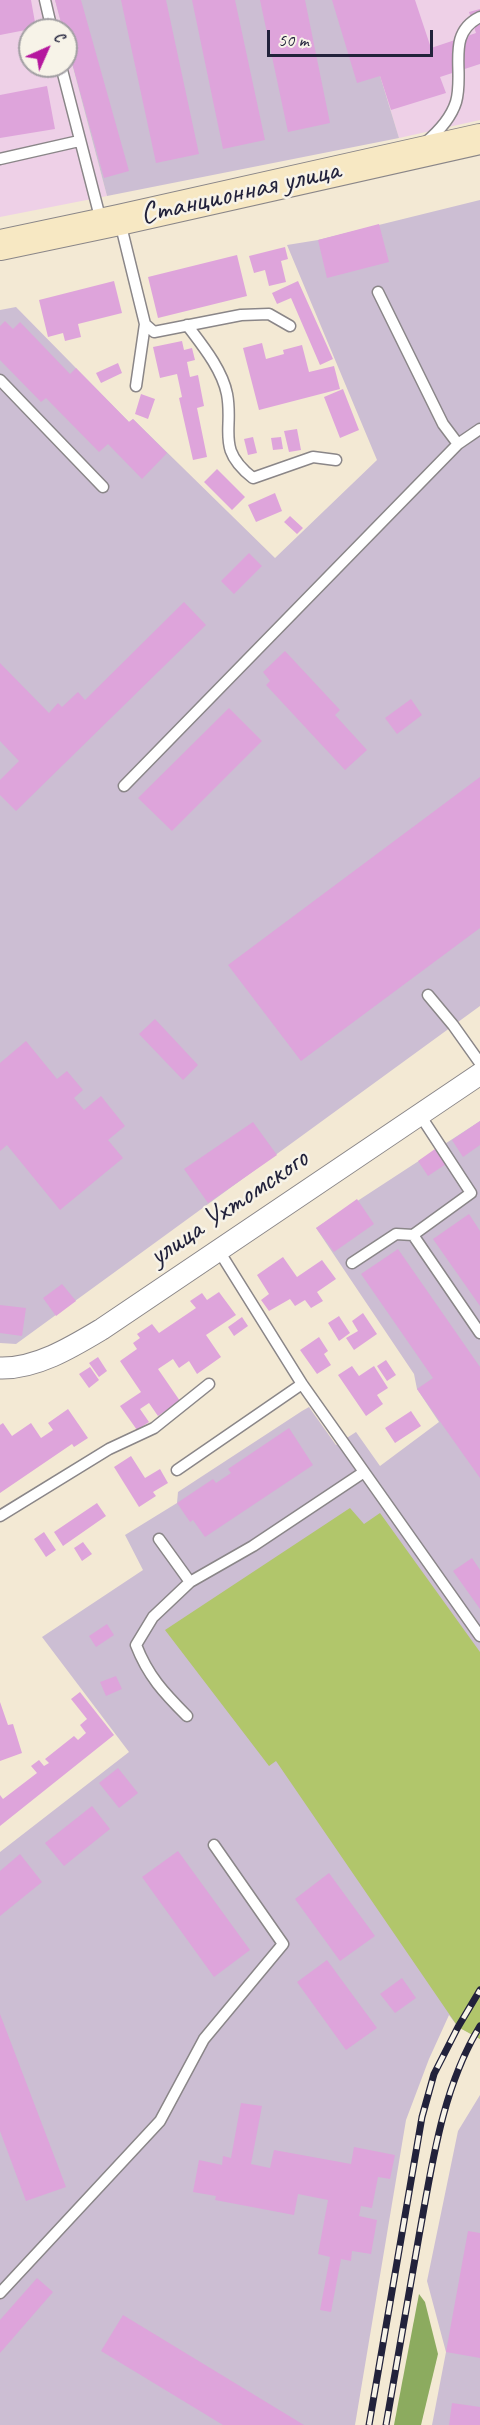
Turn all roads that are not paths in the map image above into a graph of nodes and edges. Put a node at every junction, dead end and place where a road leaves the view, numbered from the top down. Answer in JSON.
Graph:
{"nodes":[{"id":1,"x":45,"y":0,"type":"edge"},
{"id":2,"x":480,"y":17,"type":"edge"},
{"id":3,"x":49,"y":18,"type":"edge"},
{"id":4,"x":64,"y":78,"type":"edge"},
{"id":5,"x":480,"y":139,"type":"edge"},
{"id":6,"x":79,"y":141,"type":"junction"},
{"id":7,"x":414,"y":154,"type":"junction"},
{"id":8,"x":0,"y":159,"type":"edge"},
{"id":9,"x":110,"y":222,"type":"junction"},
{"id":10,"x":0,"y":245,"type":"edge"},
{"id":11,"x":378,"y":292,"type":"dead end"},
{"id":12,"x":145,"y":324,"type":"junction"},
{"id":13,"x":187,"y":325,"type":"junction"},
{"id":14,"x":290,"y":326,"type":"dead end"},
{"id":15,"x":0,"y":380,"type":"edge"},
{"id":16,"x":136,"y":386,"type":"dead end"},
{"id":17,"x":480,"y":429,"type":"edge"},
{"id":18,"x":458,"y":444,"type":"junction"},
{"id":19,"x":336,"y":460,"type":"dead end"},
{"id":20,"x":103,"y":487,"type":"dead end"},
{"id":21,"x":124,"y":786,"type":"dead end"},
{"id":22,"x":428,"y":995,"type":"dead end"},
{"id":23,"x":480,"y":1063,"type":"edge"},
{"id":24,"x":480,"y":1074,"type":"edge"},
{"id":25,"x":420,"y":1115,"type":"junction"},
{"id":26,"x":413,"y":1235,"type":"junction"},
{"id":27,"x":219,"y":1251,"type":"junction"},
{"id":28,"x":352,"y":1263,"type":"dead end"},
{"id":29,"x":480,"y":1333,"type":"edge"},
{"id":30,"x":0,"y":1368,"type":"edge"},
{"id":31,"x":209,"y":1384,"type":"dead end"},
{"id":32,"x":302,"y":1384,"type":"junction"},
{"id":33,"x":177,"y":1470,"type":"dead end"},
{"id":34,"x":364,"y":1472,"type":"junction"},
{"id":35,"x":0,"y":1515,"type":"edge"},
{"id":36,"x":159,"y":1539,"type":"dead end"},
{"id":37,"x":190,"y":1582,"type":"junction"},
{"id":38,"x":480,"y":1636,"type":"edge"},
{"id":39,"x":187,"y":1716,"type":"dead end"},
{"id":40,"x":214,"y":1845,"type":"dead end"},
{"id":41,"x":0,"y":2293,"type":"edge"}],
"edges":[{"from":1,"to":3,"type":"lane"},
{"from":2,"to":7,"type":"lane"},
{"from":4,"to":6,"type":"lane"},
{"from":5,"to":7,"type":"main road","name":"Станционная улица"},
{"from":6,"to":8,"type":"lane"},
{"from":6,"to":9,"type":"lane"},
{"from":7,"to":9,"type":"main road","name":"Станционная улица"},
{"from":9,"to":10,"type":"main road","name":"Станционная улица"},
{"from":9,"to":12,"type":"lane"},
{"from":11,"to":18,"type":"lane"},
{"from":12,"to":13,"type":"lane"},
{"from":12,"to":16,"type":"lane"},
{"from":13,"to":14,"type":"lane"},
{"from":13,"to":19,"type":"lane"},
{"from":15,"to":20,"type":"lane"},
{"from":17,"to":18,"type":"lane"},
{"from":18,"to":21,"type":"lane"},
{"from":22,"to":23,"type":"lane"},
{"from":24,"to":25,"type":"street","name":"улица Ухтомского"},
{"from":25,"to":26,"type":"lane"},
{"from":25,"to":27,"type":"street","name":"улица Ухтомского"},
{"from":26,"to":28,"type":"lane"},
{"from":26,"to":29,"type":"lane"},
{"from":27,"to":30,"type":"street","name":"улица Ухтомского"},
{"from":27,"to":32,"type":"lane"},
{"from":31,"to":35,"type":"lane"},
{"from":32,"to":33,"type":"lane"},
{"from":32,"to":34,"type":"lane"},
{"from":34,"to":37,"type":"lane"},
{"from":34,"to":38,"type":"lane"},
{"from":36,"to":37,"type":"lane"},
{"from":37,"to":39,"type":"lane"},
{"from":40,"to":41,"type":"lane"}]}
